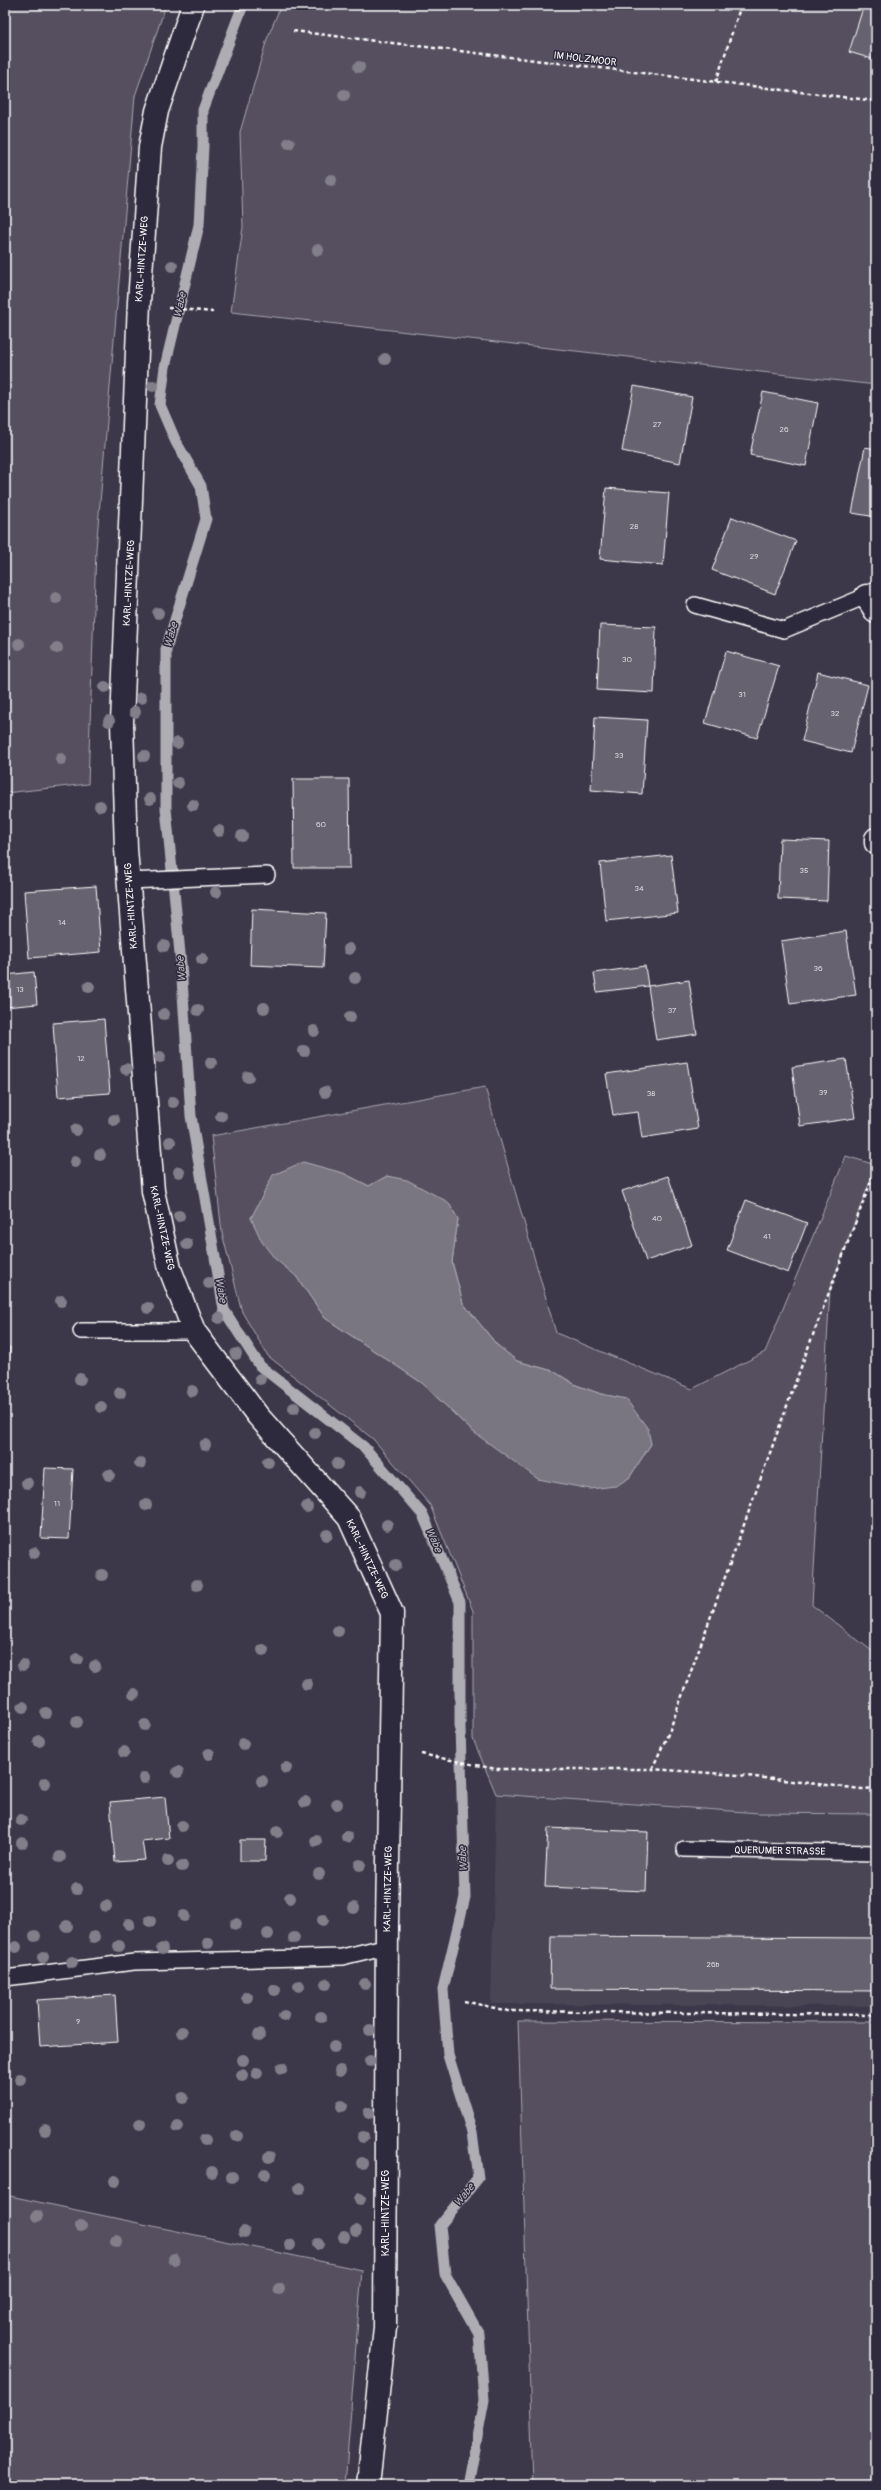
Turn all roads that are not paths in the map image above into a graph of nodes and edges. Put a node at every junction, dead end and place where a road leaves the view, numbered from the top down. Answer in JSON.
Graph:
{"nodes":[{"id":1,"x":193,"y":5,"type":"edge"},
{"id":2,"x":873,"y":599,"type":"edge"},
{"id":3,"x":695,"y":605,"type":"dead end"},
{"id":4,"x":876,"y":839,"type":"edge"},
{"id":5,"x":876,"y":843,"type":"edge"},
{"id":6,"x":267,"y":875,"type":"dead end"},
{"id":7,"x":129,"y":881,"type":"junction"},
{"id":8,"x":81,"y":1331,"type":"dead end"},
{"id":9,"x":194,"y":1331,"type":"junction"},
{"id":10,"x":684,"y":1849,"type":"dead end"},
{"id":11,"x":876,"y":1853,"type":"edge"},
{"id":12,"x":388,"y":1946,"type":"junction"},
{"id":13,"x":5,"y":1978,"type":"edge"},
{"id":14,"x":368,"y":2485,"type":"edge"}],
"edges":[{"from":1,"to":7,"type":"street","name":"KARL-HINTZE-WEG"},
{"from":2,"to":3,"type":"lane"},
{"from":4,"to":5,"type":"street"},
{"from":6,"to":7,"type":"lane"},
{"from":7,"to":9,"type":"street","name":"KARL-HINTZE-WEG"},
{"from":8,"to":9,"type":"lane"},
{"from":9,"to":12,"type":"street","name":"KARL-HINTZE-WEG"},
{"from":10,"to":11,"type":"lane","name":"QUERUMER STRASSE"},
{"from":12,"to":13,"type":"lane"},
{"from":12,"to":14,"type":"street","name":"KARL-HINTZE-WEG"}]}
